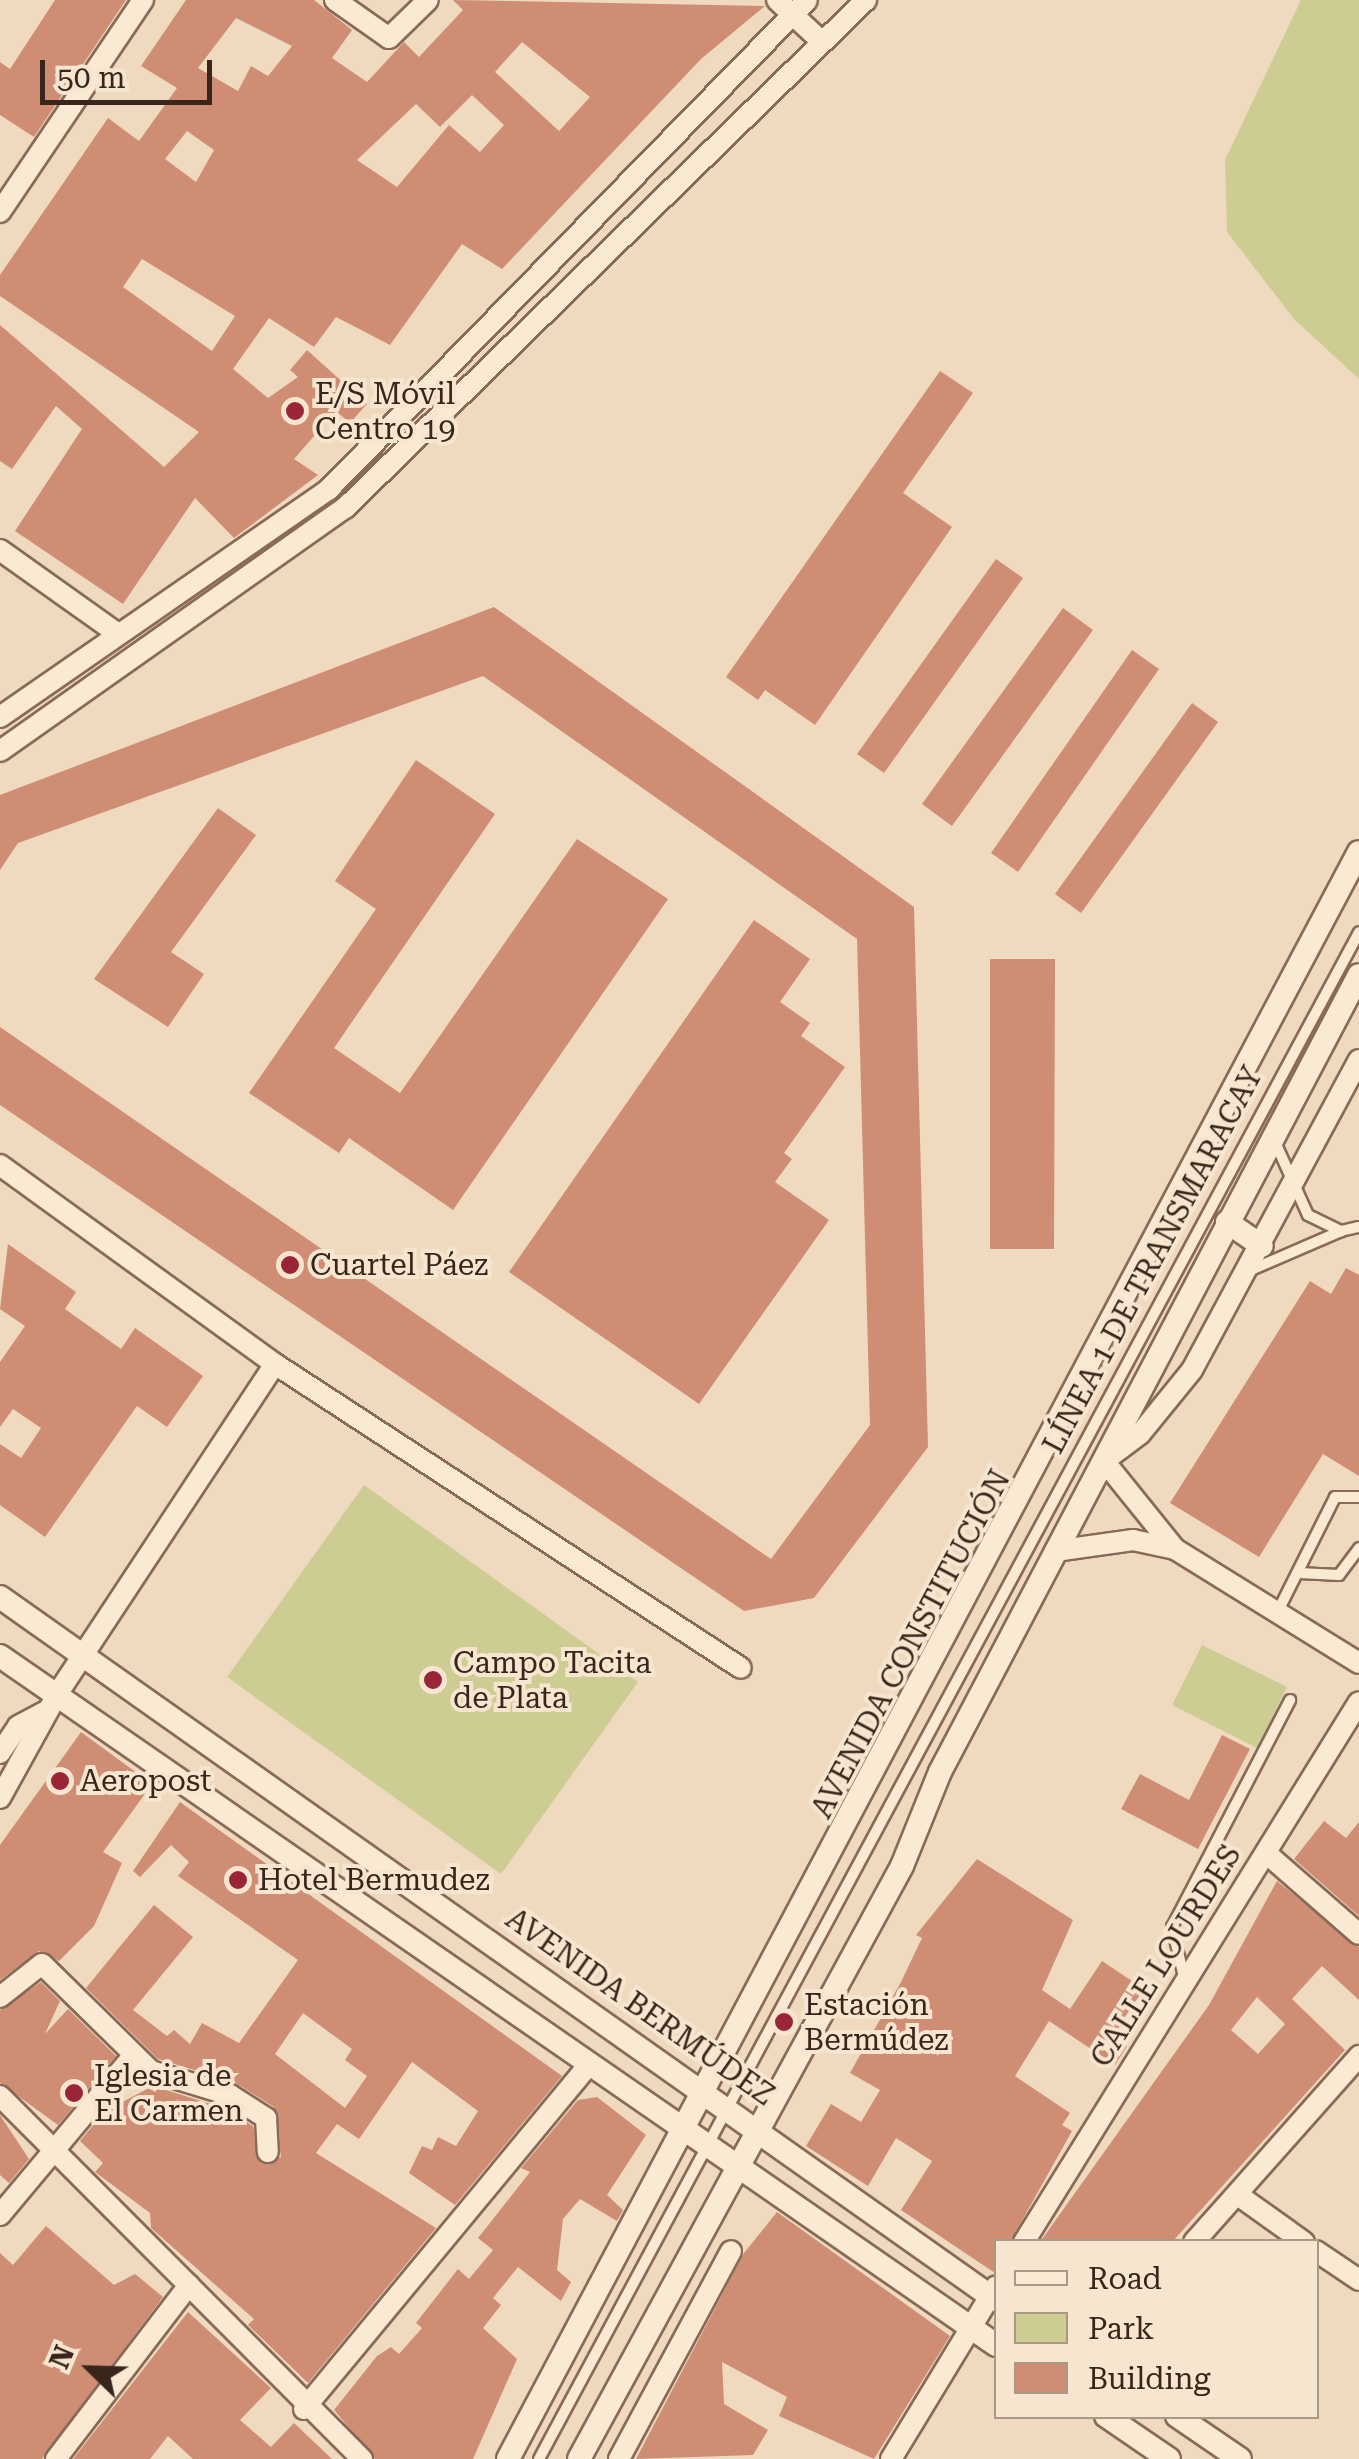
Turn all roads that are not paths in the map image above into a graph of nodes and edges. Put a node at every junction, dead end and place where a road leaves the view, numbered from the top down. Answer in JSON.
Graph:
{"nodes":[{"id":1,"x":144,"y":0,"type":"edge"},
{"id":2,"x":335,"y":0,"type":"edge"},
{"id":3,"x":428,"y":0,"type":"edge"},
{"id":4,"x":866,"y":0,"type":"edge"},
{"id":5,"x":792,"y":4,"type":"edge"},
{"id":6,"x":819,"y":39,"type":"junction"},
{"id":7,"x":658,"y":151,"type":"junction"},
{"id":8,"x":683,"y":173,"type":"junction"},
{"id":9,"x":0,"y":212,"type":"edge"},
{"id":10,"x":548,"y":264,"type":"junction"},
{"id":11,"x":570,"y":286,"type":"junction"},
{"id":12,"x":0,"y":550,"type":"edge"},
{"id":13,"x":234,"y":554,"type":"junction"},
{"id":14,"x":250,"y":575,"type":"junction"},
{"id":15,"x":117,"y":634,"type":"junction"},
{"id":16,"x":0,"y":718,"type":"edge"},
{"id":17,"x":0,"y":751,"type":"edge"},
{"id":18,"x":1359,"y":852,"type":"edge"},
{"id":19,"x":1359,"y":932,"type":"edge"},
{"id":20,"x":1359,"y":974,"type":"edge"},
{"id":21,"x":1359,"y":1060,"type":"edge"},
{"id":22,"x":1272,"y":1137,"type":"junction"},
{"id":23,"x":0,"y":1165,"type":"edge"},
{"id":24,"x":1294,"y":1186,"type":"junction"},
{"id":25,"x":1227,"y":1222,"type":"junction"},
{"id":26,"x":1359,"y":1226,"type":"edge"},
{"id":27,"x":1340,"y":1232,"type":"junction"},
{"id":28,"x":1262,"y":1246,"type":"junction"},
{"id":29,"x":1251,"y":1270,"type":"junction"},
{"id":30,"x":275,"y":1364,"type":"junction"},
{"id":31,"x":1104,"y":1461,"type":"junction"},
{"id":32,"x":1359,"y":1497,"type":"edge"},
{"id":33,"x":1359,"y":1548,"type":"edge"},
{"id":34,"x":1176,"y":1549,"type":"junction"},
{"id":35,"x":1055,"y":1551,"type":"junction"},
{"id":36,"x":1299,"y":1572,"type":"junction"},
{"id":37,"x":0,"y":1597,"type":"edge"},
{"id":38,"x":1278,"y":1611,"type":"junction"},
{"id":39,"x":84,"y":1654,"type":"junction"},
{"id":40,"x":0,"y":1656,"type":"edge"},
{"id":41,"x":1359,"y":1663,"type":"edge"},
{"id":42,"x":741,"y":1668,"type":"dead end"},
{"id":43,"x":1290,"y":1700,"type":"dead end"},
{"id":44,"x":53,"y":1702,"type":"junction"},
{"id":45,"x":1359,"y":1702,"type":"edge"},
{"id":46,"x":0,"y":1752,"type":"edge"},
{"id":47,"x":0,"y":1798,"type":"edge"},
{"id":48,"x":1266,"y":1853,"type":"junction"},
{"id":49,"x":1359,"y":1934,"type":"edge"},
{"id":50,"x":1185,"y":1982,"type":"junction"},
{"id":51,"x":0,"y":1997,"type":"edge"},
{"id":52,"x":134,"y":2056,"type":"junction"},
{"id":53,"x":1359,"y":2056,"type":"edge"},
{"id":54,"x":588,"y":2065,"type":"junction"},
{"id":55,"x":1352,"y":2078,"type":"edge"},
{"id":56,"x":705,"y":2090,"type":"junction"},
{"id":57,"x":0,"y":2096,"type":"edge"},
{"id":58,"x":729,"y":2106,"type":"junction"},
{"id":59,"x":762,"y":2129,"type":"junction"},
{"id":60,"x":684,"y":2132,"type":"junction"},
{"id":61,"x":707,"y":2146,"type":"junction"},
{"id":62,"x":52,"y":2152,"type":"junction"},
{"id":63,"x":268,"y":2152,"type":"dead end"},
{"id":64,"x":741,"y":2169,"type":"junction"},
{"id":65,"x":1238,"y":2196,"type":"junction"},
{"id":66,"x":0,"y":2216,"type":"edge"},
{"id":67,"x":1026,"y":2239,"type":"edge"},
{"id":68,"x":1197,"y":2239,"type":"edge"},
{"id":69,"x":1300,"y":2239,"type":"edge"},
{"id":70,"x":731,"y":2251,"type":"dead end"},
{"id":71,"x":1319,"y":2252,"type":"edge"},
{"id":72,"x":1359,"y":2280,"type":"edge"},
{"id":73,"x":189,"y":2285,"type":"junction"},
{"id":74,"x":994,"y":2294,"type":"edge"},
{"id":75,"x":973,"y":2330,"type":"junction"},
{"id":76,"x":994,"y":2344,"type":"edge"},
{"id":77,"x":304,"y":2408,"type":"junction"},
{"id":78,"x":1110,"y":2419,"type":"edge"},
{"id":79,"x":1181,"y":2419,"type":"edge"},
{"id":80,"x":56,"y":2459,"type":"edge"},
{"id":81,"x":362,"y":2459,"type":"edge"},
{"id":82,"x":508,"y":2459,"type":"edge"},
{"id":83,"x":539,"y":2459,"type":"edge"},
{"id":84,"x":579,"y":2459,"type":"edge"},
{"id":85,"x":619,"y":2459,"type":"edge"},
{"id":86,"x":891,"y":2459,"type":"edge"},
{"id":87,"x":1169,"y":2459,"type":"edge"},
{"id":88,"x":1240,"y":2459,"type":"edge"}],
"edges":[{"from":1,"to":9,"type":"street"},
{"from":2,"to":3,"type":"street"},
{"from":4,"to":6,"type":"street"},
{"from":5,"to":6,"type":"street"},
{"from":5,"to":7,"type":"street"},
{"from":6,"to":8,"type":"street"},
{"from":7,"to":8,"type":"street"},
{"from":7,"to":10,"type":"street"},
{"from":8,"to":11,"type":"street"},
{"from":10,"to":11,"type":"street"},
{"from":10,"to":13,"type":"street"},
{"from":11,"to":14,"type":"street"},
{"from":12,"to":15,"type":"street"},
{"from":13,"to":14,"type":"street"},
{"from":13,"to":15,"type":"street"},
{"from":14,"to":17,"type":"street"},
{"from":15,"to":16,"type":"street"},
{"from":18,"to":56,"type":"street","name":"AVENIDA CONSTITUCIÓN"},
{"from":19,"to":58,"type":"lane","name":"LÍNEA 1 DE TRANSMARACAY"},
{"from":20,"to":22,"type":"street"},
{"from":21,"to":24,"type":"street"},
{"from":22,"to":24,"type":"lane"},
{"from":22,"to":25,"type":"street"},
{"from":23,"to":30,"type":"street"},
{"from":24,"to":27,"type":"lane"},
{"from":24,"to":28,"type":"street"},
{"from":25,"to":28,"type":"street"},
{"from":25,"to":31,"type":"street"},
{"from":26,"to":27,"type":"lane"},
{"from":27,"to":29,"type":"lane"},
{"from":28,"to":29,"type":"street"},
{"from":29,"to":31,"type":"street"},
{"from":30,"to":39,"type":"street"},
{"from":30,"to":42,"type":"street"},
{"from":31,"to":34,"type":"street"},
{"from":31,"to":35,"type":"street"},
{"from":32,"to":36,"type":"lane"},
{"from":33,"to":36,"type":"lane"},
{"from":34,"to":35,"type":"street"},
{"from":34,"to":38,"type":"street"},
{"from":35,"to":59,"type":"street"},
{"from":36,"to":38,"type":"lane"},
{"from":37,"to":39,"type":"street","name":"AVENIDA BERMÚDEZ"},
{"from":38,"to":41,"type":"street"},
{"from":39,"to":44,"type":"street"},
{"from":39,"to":56,"type":"street","name":"AVENIDA BERMÚDEZ"},
{"from":40,"to":44,"type":"street"},
{"from":43,"to":50,"type":"lane"},
{"from":44,"to":46,"type":"street"},
{"from":44,"to":47,"type":"street"},
{"from":44,"to":54,"type":"street"},
{"from":45,"to":48,"type":"street","name":"CALLE LOURDES"},
{"from":48,"to":49,"type":"street"},
{"from":48,"to":50,"type":"street","name":"CALLE LOURDES"},
{"from":50,"to":67,"type":"street","name":"CALLE LOURDES"},
{"from":51,"to":52,"type":"street"},
{"from":52,"to":62,"type":"street"},
{"from":52,"to":63,"type":"street"},
{"from":53,"to":55,"type":"street"},
{"from":54,"to":60,"type":"street"},
{"from":54,"to":77,"type":"street"},
{"from":55,"to":65,"type":"street"},
{"from":56,"to":58,"type":"street","name":"AVENIDA BERMÚDEZ"},
{"from":56,"to":60,"type":"street","name":"AVENIDA CONSTITUCIÓN"},
{"from":57,"to":62,"type":"street"},
{"from":58,"to":59,"type":"street","name":"AVENIDA BERMÚDEZ"},
{"from":58,"to":61,"type":"lane","name":"LÍNEA 1 DE TRANSMARACAY"},
{"from":59,"to":64,"type":"street"},
{"from":59,"to":74,"type":"street","name":"AVENIDA BERMÚDEZ"},
{"from":60,"to":61,"type":"street"},
{"from":60,"to":82,"type":"street","name":"AVENIDA CONSTITUCIÓN"},
{"from":61,"to":64,"type":"street"},
{"from":61,"to":83,"type":"lane","name":"LÍNEA 1 DE TRANSMARACAY"},
{"from":62,"to":66,"type":"street"},
{"from":62,"to":73,"type":"street"},
{"from":64,"to":75,"type":"street"},
{"from":64,"to":84,"type":"street"},
{"from":65,"to":68,"type":"street"},
{"from":65,"to":69,"type":"street"},
{"from":70,"to":85,"type":"street"},
{"from":71,"to":72,"type":"street"},
{"from":73,"to":77,"type":"street"},
{"from":73,"to":80,"type":"street"},
{"from":74,"to":75,"type":"street"},
{"from":75,"to":76,"type":"street"},
{"from":75,"to":86,"type":"street"},
{"from":77,"to":81,"type":"street"},
{"from":78,"to":87,"type":"street"},
{"from":79,"to":88,"type":"street"}]}
